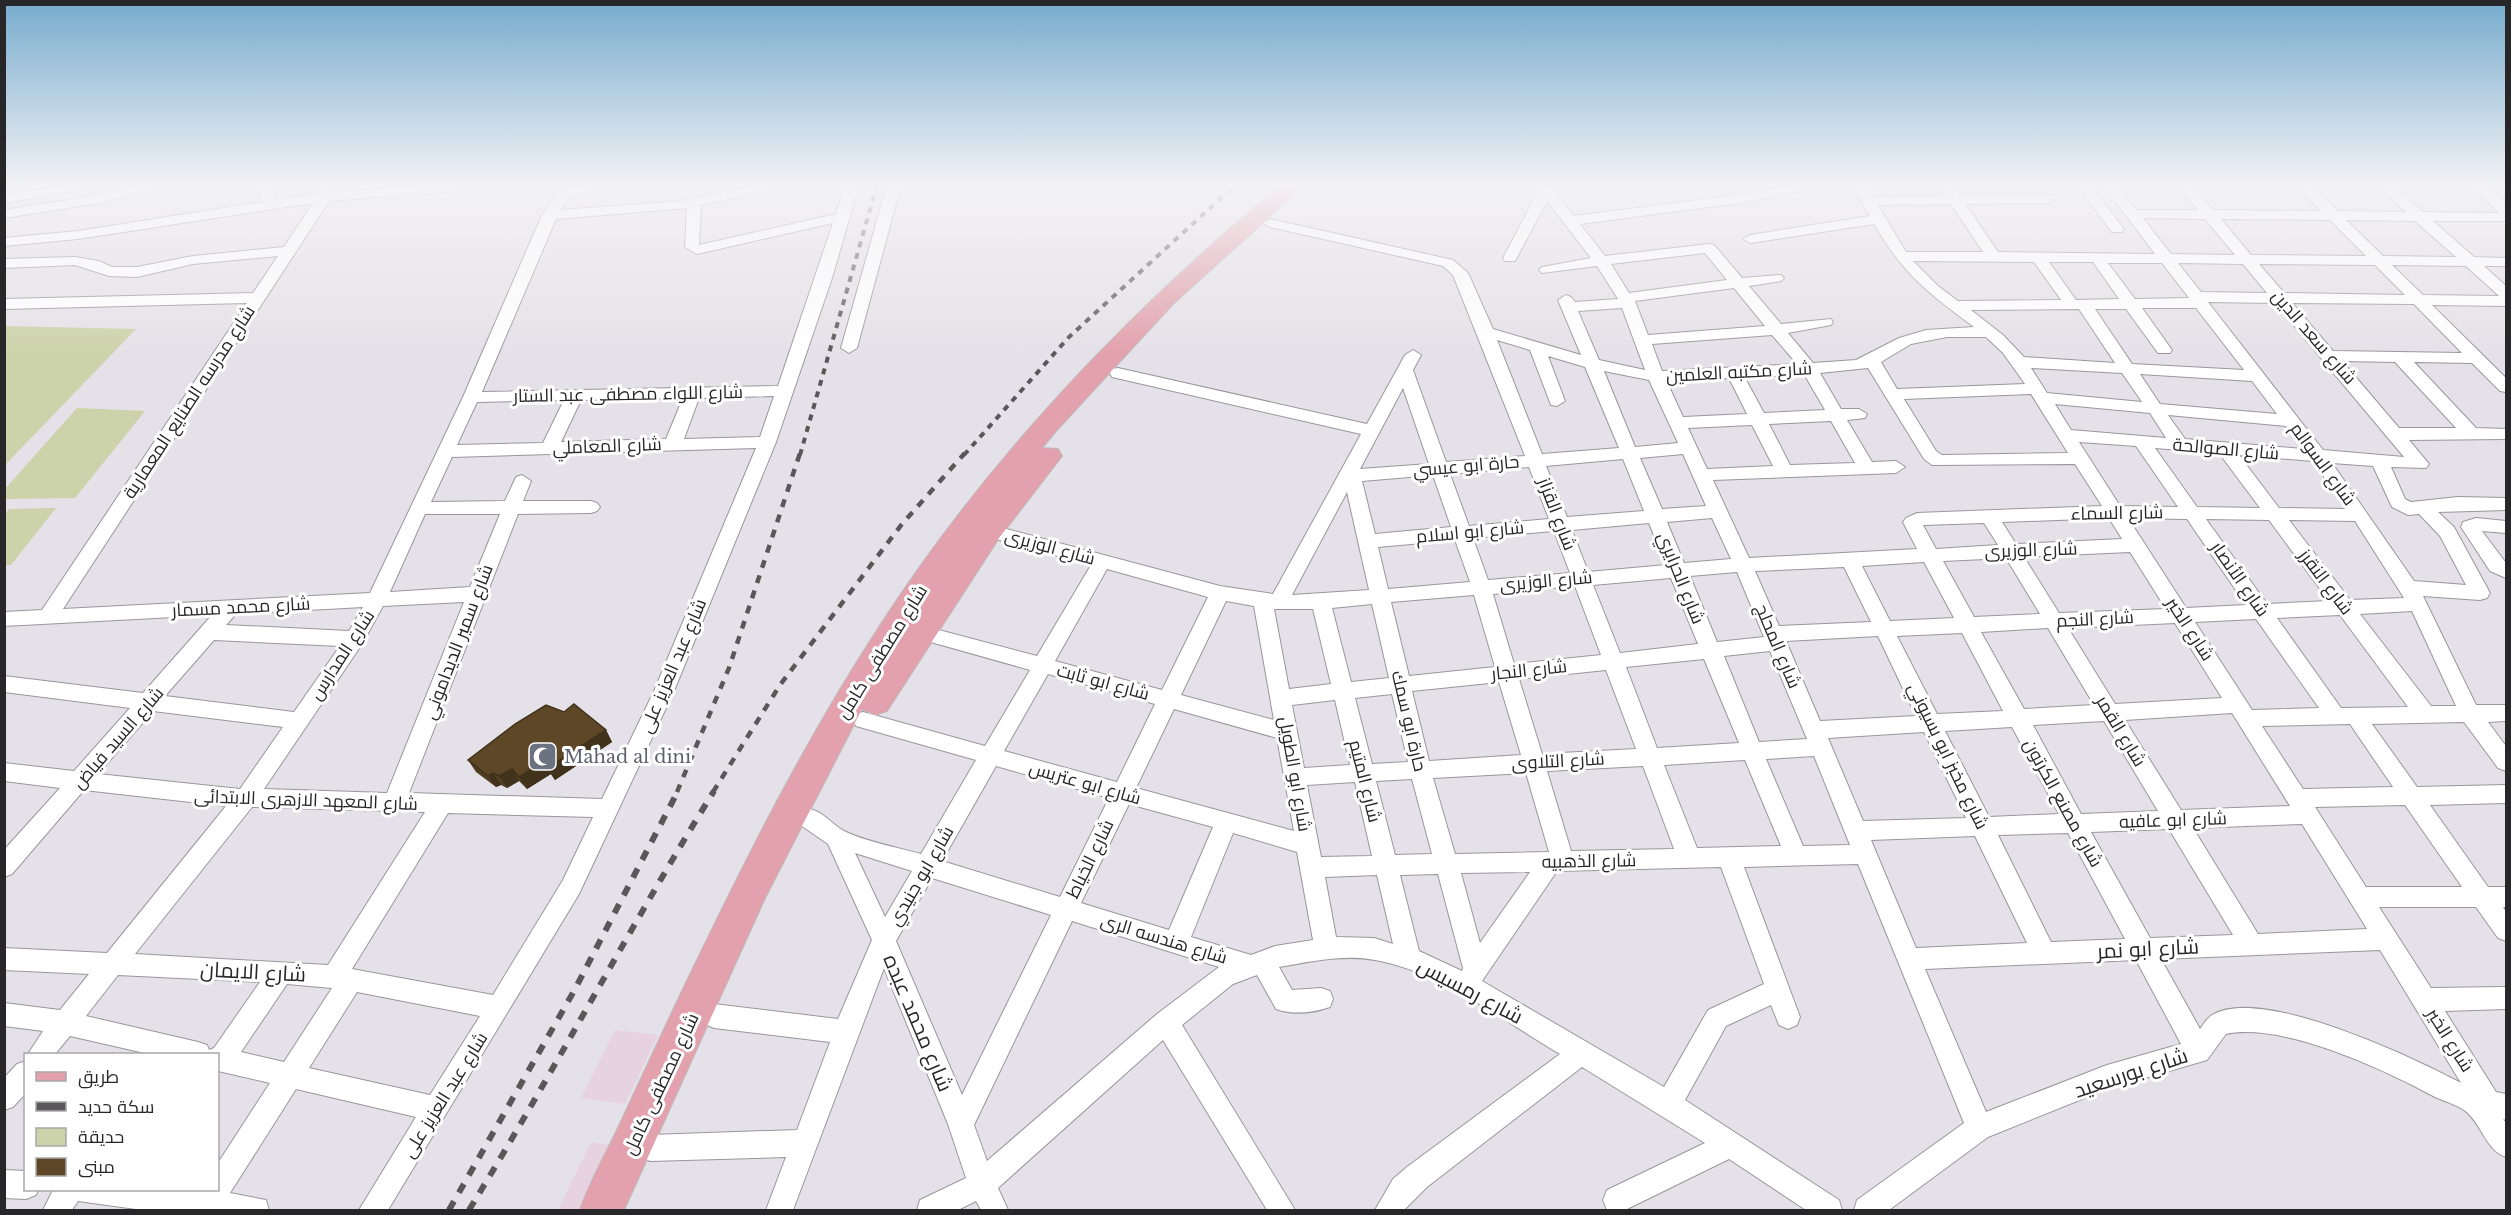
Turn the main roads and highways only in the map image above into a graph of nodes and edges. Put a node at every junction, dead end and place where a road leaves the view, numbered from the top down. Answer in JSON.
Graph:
{"nodes":[{"id":1,"x":1227,"y":242,"type":"edge"},
{"id":2,"x":1250,"y":242,"type":"edge"},
{"id":3,"x":977,"y":527,"type":"junction"},
{"id":4,"x":602,"y":1210,"type":"edge"},
{"id":5,"x":623,"y":1210,"type":"edge"}],
"edges":[{"from":1,"to":3,"type":"main road","name":"شارع مصطفى كامل"},
{"from":2,"to":3,"type":"main road","name":"شارع مصطفى كامل"},
{"from":3,"to":4,"type":"main road","name":"شارع مصطفى كامل"},
{"from":3,"to":5,"type":"main road","name":"شارع مصطفى كامل"}]}
